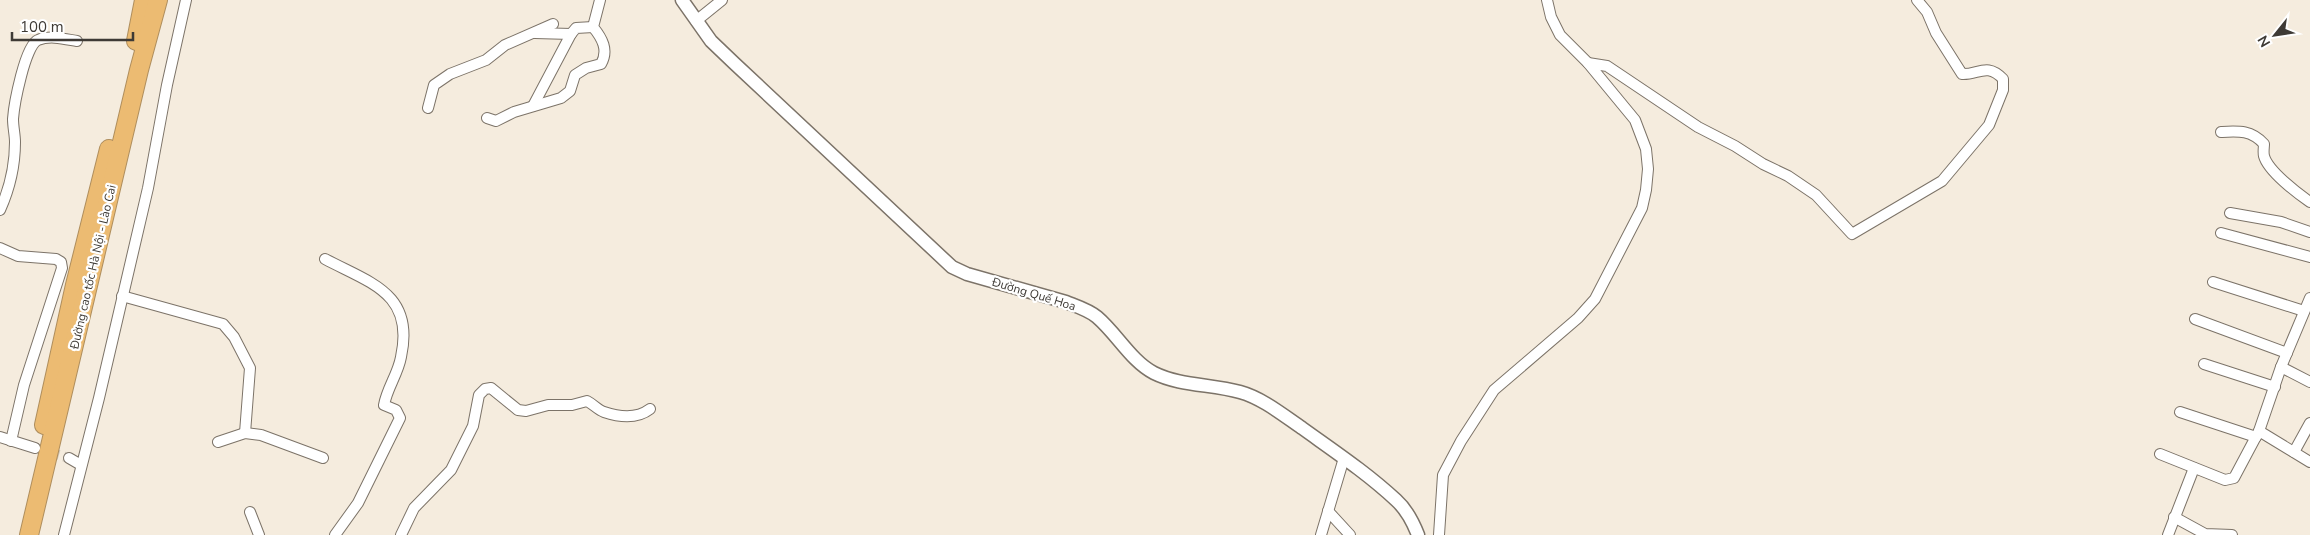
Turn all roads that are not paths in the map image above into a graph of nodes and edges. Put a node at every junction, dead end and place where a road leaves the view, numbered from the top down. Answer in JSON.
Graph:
{"nodes":[{"id":1,"x":144,"y":0,"type":"edge"},
{"id":2,"x":158,"y":0,"type":"edge"},
{"id":3,"x":186,"y":0,"type":"edge"},
{"id":4,"x":600,"y":0,"type":"edge"},
{"id":5,"x":682,"y":0,"type":"edge"},
{"id":6,"x":722,"y":0,"type":"edge"},
{"id":7,"x":1547,"y":0,"type":"edge"},
{"id":8,"x":1917,"y":0,"type":"edge"},
{"id":9,"x":696,"y":21,"type":"junction"},
{"id":10,"x":553,"y":24,"type":"dead end"},
{"id":11,"x":593,"y":27,"type":"junction"},
{"id":12,"x":529,"y":33,"type":"junction"},
{"id":13,"x":571,"y":34,"type":"junction"},
{"id":14,"x":77,"y":40,"type":"dead end"},
{"id":15,"x":1588,"y":63,"type":"junction"},
{"id":16,"x":533,"y":106,"type":"junction"},
{"id":17,"x":428,"y":108,"type":"dead end"},
{"id":18,"x":487,"y":118,"type":"dead end"},
{"id":19,"x":2221,"y":132,"type":"dead end"},
{"id":20,"x":2310,"y":202,"type":"edge"},
{"id":21,"x":0,"y":210,"type":"edge"},
{"id":22,"x":2230,"y":213,"type":"dead end"},
{"id":23,"x":2310,"y":232,"type":"edge"},
{"id":24,"x":2221,"y":233,"type":"dead end"},
{"id":25,"x":0,"y":248,"type":"edge"},
{"id":26,"x":2310,"y":257,"type":"edge"},
{"id":27,"x":325,"y":259,"type":"dead end"},
{"id":28,"x":2213,"y":282,"type":"dead end"},
{"id":29,"x":122,"y":296,"type":"junction"},
{"id":30,"x":2310,"y":298,"type":"edge"},
{"id":31,"x":2306,"y":316,"type":"edge"},
{"id":32,"x":2195,"y":319,"type":"dead end"},
{"id":33,"x":2287,"y":353,"type":"junction"},
{"id":34,"x":2204,"y":364,"type":"dead end"},
{"id":35,"x":2281,"y":367,"type":"junction"},
{"id":36,"x":2310,"y":382,"type":"edge"},
{"id":37,"x":2275,"y":386,"type":"junction"},
{"id":38,"x":650,"y":409,"type":"dead end"},
{"id":39,"x":2180,"y":412,"type":"dead end"},
{"id":40,"x":2310,"y":423,"type":"edge"},
{"id":41,"x":245,"y":433,"type":"junction"},
{"id":42,"x":2258,"y":434,"type":"junction"},
{"id":43,"x":0,"y":437,"type":"edge"},
{"id":44,"x":11,"y":441,"type":"junction"},
{"id":45,"x":218,"y":442,"type":"dead end"},
{"id":46,"x":35,"y":448,"type":"tunnel mouth"},
{"id":47,"x":2294,"y":452,"type":"junction"},
{"id":48,"x":2160,"y":454,"type":"dead end"},
{"id":49,"x":68,"y":458,"type":"tunnel mouth"},
{"id":50,"x":323,"y":458,"type":"dead end"},
{"id":51,"x":1344,"y":458,"type":"junction"},
{"id":52,"x":2310,"y":462,"type":"edge"},
{"id":53,"x":81,"y":465,"type":"junction"},
{"id":54,"x":2194,"y":468,"type":"junction"},
{"id":55,"x":1328,"y":511,"type":"junction"},
{"id":56,"x":250,"y":512,"type":"dead end"},
{"id":57,"x":2174,"y":518,"type":"junction"},
{"id":58,"x":16,"y":535,"type":"edge"},
{"id":59,"x":29,"y":535,"type":"edge"},
{"id":60,"x":64,"y":535,"type":"edge"},
{"id":61,"x":259,"y":535,"type":"edge"},
{"id":62,"x":335,"y":535,"type":"edge"},
{"id":63,"x":401,"y":535,"type":"edge"},
{"id":64,"x":1321,"y":535,"type":"edge"},
{"id":65,"x":1350,"y":535,"type":"edge"},
{"id":66,"x":1418,"y":535,"type":"edge"},
{"id":67,"x":1439,"y":535,"type":"edge"},
{"id":68,"x":2168,"y":535,"type":"edge"},
{"id":69,"x":2232,"y":535,"type":"edge"}],
"edges":[{"from":1,"to":58,"type":"highway","name":"Đường cao tốc Hà Nội - Lào Cai"},
{"from":2,"to":59,"type":"highway","name":"Đường cao tốc Hà Nội - Lào Cai"},
{"from":3,"to":29,"type":"street"},
{"from":4,"to":11,"type":"street"},
{"from":5,"to":9,"type":"street","name":"Đường Quế Hoa"},
{"from":6,"to":9,"type":"street"},
{"from":7,"to":15,"type":"street"},
{"from":8,"to":15,"type":"street"},
{"from":9,"to":51,"type":"street","name":"Đường Quế Hoa"},
{"from":10,"to":12,"type":"street"},
{"from":11,"to":13,"type":"street"},
{"from":11,"to":16,"type":"street"},
{"from":12,"to":13,"type":"street"},
{"from":12,"to":17,"type":"street"},
{"from":13,"to":16,"type":"street"},
{"from":14,"to":21,"type":"street"},
{"from":15,"to":67,"type":"street"},
{"from":16,"to":18,"type":"street"},
{"from":19,"to":20,"type":"street"},
{"from":22,"to":23,"type":"street"},
{"from":24,"to":26,"type":"street"},
{"from":25,"to":44,"type":"street"},
{"from":27,"to":62,"type":"street"},
{"from":28,"to":31,"type":"street"},
{"from":29,"to":41,"type":"street"},
{"from":29,"to":53,"type":"street"},
{"from":30,"to":31,"type":"street"},
{"from":31,"to":33,"type":"street"},
{"from":32,"to":33,"type":"street"},
{"from":33,"to":35,"type":"street"},
{"from":34,"to":37,"type":"street"},
{"from":35,"to":36,"type":"street"},
{"from":35,"to":37,"type":"street"},
{"from":37,"to":42,"type":"street"},
{"from":38,"to":63,"type":"street"},
{"from":39,"to":42,"type":"street"},
{"from":40,"to":47,"type":"street"},
{"from":41,"to":45,"type":"street"},
{"from":41,"to":50,"type":"street"},
{"from":42,"to":47,"type":"street"},
{"from":42,"to":54,"type":"street"},
{"from":43,"to":44,"type":"street"},
{"from":44,"to":46,"type":"street"},
{"from":47,"to":52,"type":"street"},
{"from":48,"to":54,"type":"street"},
{"from":49,"to":53,"type":"street"},
{"from":51,"to":55,"type":"street"},
{"from":51,"to":66,"type":"street","name":"Đường Quế Hoa"},
{"from":53,"to":60,"type":"street"},
{"from":54,"to":57,"type":"street"},
{"from":55,"to":64,"type":"street"},
{"from":55,"to":65,"type":"street"},
{"from":56,"to":61,"type":"street"},
{"from":57,"to":68,"type":"street"},
{"from":57,"to":69,"type":"street"}]}
